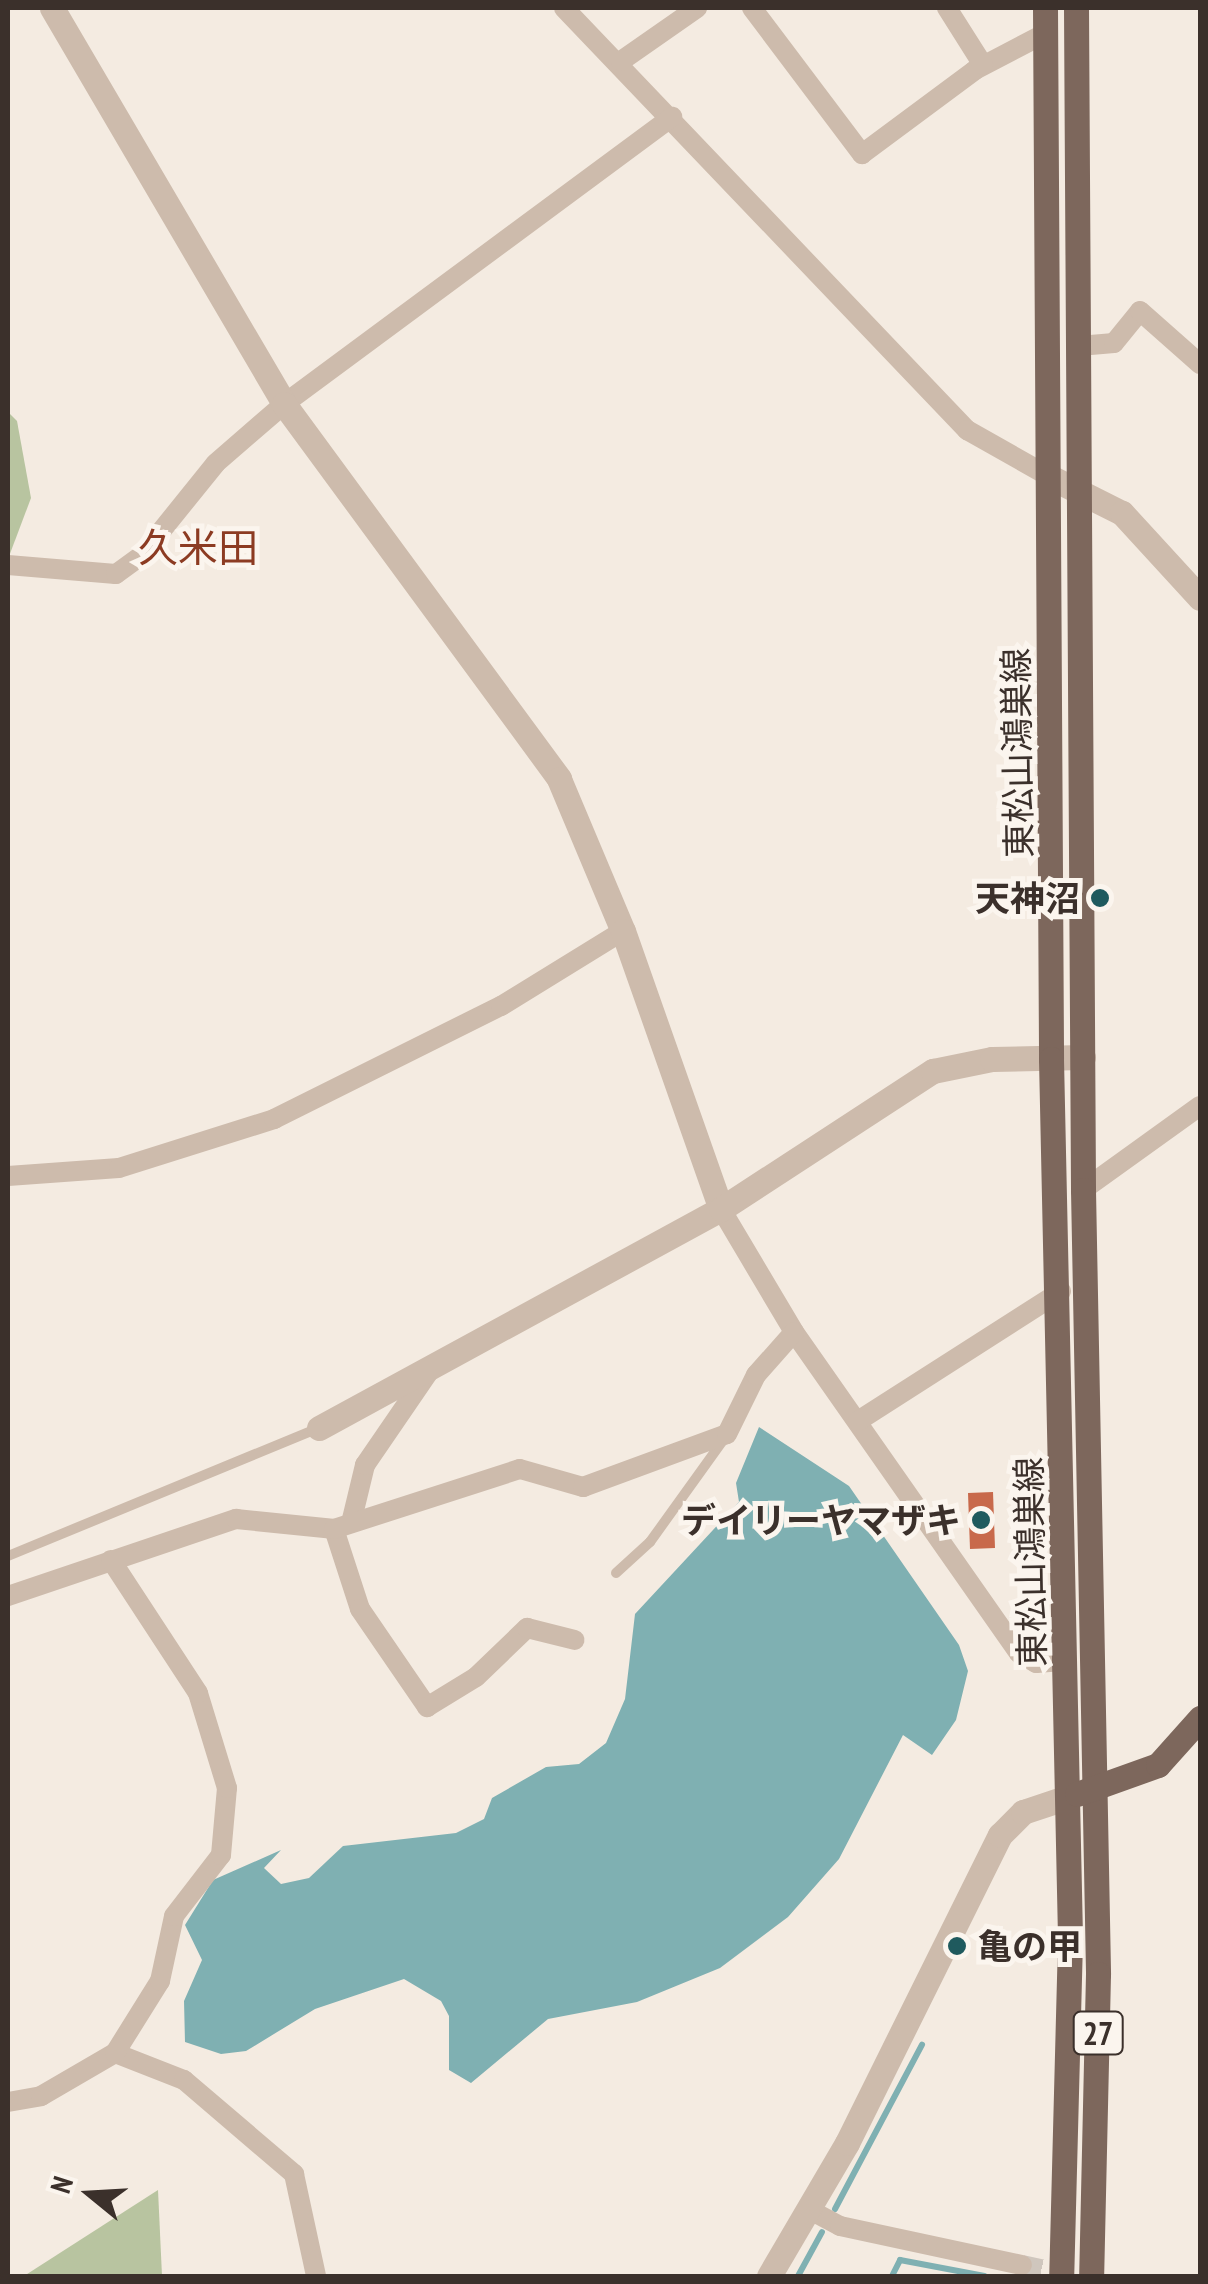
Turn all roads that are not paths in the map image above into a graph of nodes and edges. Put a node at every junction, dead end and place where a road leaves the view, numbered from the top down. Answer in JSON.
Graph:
{"nodes":[{"id":1,"x":52,"y":8,"type":"edge"},
{"id":2,"x":564,"y":8,"type":"edge"},
{"id":3,"x":697,"y":8,"type":"edge"},
{"id":4,"x":752,"y":8,"type":"edge"},
{"id":5,"x":946,"y":8,"type":"edge"},
{"id":6,"x":1076,"y":8,"type":"edge"},
{"id":7,"x":1044,"y":20,"type":"edge"},
{"id":8,"x":621,"y":61,"type":"junction"},
{"id":9,"x":983,"y":66,"type":"junction"},
{"id":10,"x":672,"y":117,"type":"junction"},
{"id":11,"x":1079,"y":346,"type":"junction"},
{"id":12,"x":1200,"y":364,"type":"edge"},
{"id":13,"x":284,"y":404,"type":"junction"},
{"id":14,"x":1050,"y":476,"type":"junction"},
{"id":15,"x":1076,"y":488,"type":"junction"},
{"id":16,"x":8,"y":565,"type":"edge"},
{"id":17,"x":1200,"y":598,"type":"edge"},
{"id":18,"x":623,"y":930,"type":"junction"},
{"id":19,"x":1083,"y":1057,"type":"junction"},
{"id":20,"x":1051,"y":1059,"type":"junction"},
{"id":21,"x":1200,"y":1106,"type":"edge"},
{"id":22,"x":8,"y":1176,"type":"edge"},
{"id":23,"x":1083,"y":1190,"type":"junction"},
{"id":24,"x":722,"y":1209,"type":"junction"},
{"id":25,"x":1061,"y":1291,"type":"junction"},
{"id":26,"x":794,"y":1332,"type":"junction"},
{"id":27,"x":436,"y":1362,"type":"junction"},
{"id":28,"x":858,"y":1421,"type":"junction"},
{"id":29,"x":319,"y":1428,"type":"joint"},
{"id":30,"x":728,"y":1434,"type":"junction"},
{"id":31,"x":343,"y":1526,"type":"junction"},
{"id":32,"x":8,"y":1556,"type":"edge"},
{"id":33,"x":111,"y":1560,"type":"junction"},
{"id":34,"x":616,"y":1574,"type":"dead end"},
{"id":35,"x":8,"y":1596,"type":"edge"},
{"id":36,"x":575,"y":1640,"type":"dead end"},
{"id":37,"x":1067,"y":1661,"type":"junction"},
{"id":38,"x":1200,"y":1718,"type":"edge"},
{"id":39,"x":1080,"y":1793,"type":"junction"},
{"id":40,"x":116,"y":2053,"type":"junction"},
{"id":41,"x":8,"y":2102,"type":"edge"},
{"id":42,"x":810,"y":2210,"type":"junction"},
{"id":43,"x":1022,"y":2265,"type":"tunnel mouth"},
{"id":44,"x":316,"y":2276,"type":"edge"},
{"id":45,"x":769,"y":2276,"type":"edge"},
{"id":46,"x":1062,"y":2276,"type":"edge"},
{"id":47,"x":1090,"y":2276,"type":"edge"}],
"edges":[{"from":1,"to":13,"type":"street"},
{"from":2,"to":8,"type":"street"},
{"from":3,"to":8,"type":"street"},
{"from":4,"to":9,"type":"street"},
{"from":5,"to":9,"type":"street"},
{"from":6,"to":11,"type":"main road","name":"東松山鴻巣線","number":"27"},
{"from":7,"to":9,"type":"street"},
{"from":7,"to":14,"type":"main road","name":"東松山鴻巣線","number":"27"},
{"from":8,"to":10,"type":"street"},
{"from":10,"to":13,"type":"street"},
{"from":10,"to":14,"type":"street"},
{"from":11,"to":12,"type":"street"},
{"from":11,"to":15,"type":"main road","name":"東松山鴻巣線","number":"27"},
{"from":13,"to":16,"type":"street"},
{"from":13,"to":18,"type":"street"},
{"from":14,"to":15,"type":"street"},
{"from":14,"to":20,"type":"main road","name":"東松山鴻巣線","number":"27"},
{"from":15,"to":17,"type":"street"},
{"from":15,"to":19,"type":"main road","name":"東松山鴻巣線","number":"27"},
{"from":18,"to":22,"type":"street"},
{"from":18,"to":24,"type":"street"},
{"from":19,"to":20,"type":"street"},
{"from":19,"to":23,"type":"main road","name":"東松山鴻巣線","number":"27"},
{"from":20,"to":24,"type":"street"},
{"from":20,"to":25,"type":"main road","name":"東松山鴻巣線","number":"27"},
{"from":21,"to":23,"type":"street"},
{"from":23,"to":39,"type":"main road","name":"東松山鴻巣線","number":"27"},
{"from":24,"to":26,"type":"street"},
{"from":24,"to":27,"type":"street"},
{"from":25,"to":28,"type":"street"},
{"from":25,"to":37,"type":"main road","name":"東松山鴻巣線","number":"27"},
{"from":26,"to":28,"type":"street"},
{"from":26,"to":30,"type":"street"},
{"from":27,"to":29,"type":"street"},
{"from":27,"to":31,"type":"street"},
{"from":28,"to":37,"type":"street"},
{"from":29,"to":32,"type":"lane"},
{"from":30,"to":31,"type":"street"},
{"from":30,"to":34,"type":"lane"},
{"from":31,"to":33,"type":"street"},
{"from":31,"to":36,"type":"street"},
{"from":33,"to":35,"type":"street"},
{"from":33,"to":40,"type":"street"},
{"from":37,"to":39,"type":"main road","name":"東松山鴻巣線","number":"27"},
{"from":38,"to":39,"type":"main road"},
{"from":39,"to":42,"type":"street"},
{"from":39,"to":46,"type":"main road","number":"27"},
{"from":39,"to":47,"type":"main road","number":"27"},
{"from":40,"to":41,"type":"street"},
{"from":40,"to":44,"type":"street"},
{"from":42,"to":43,"type":"street"},
{"from":42,"to":45,"type":"street"}]}
